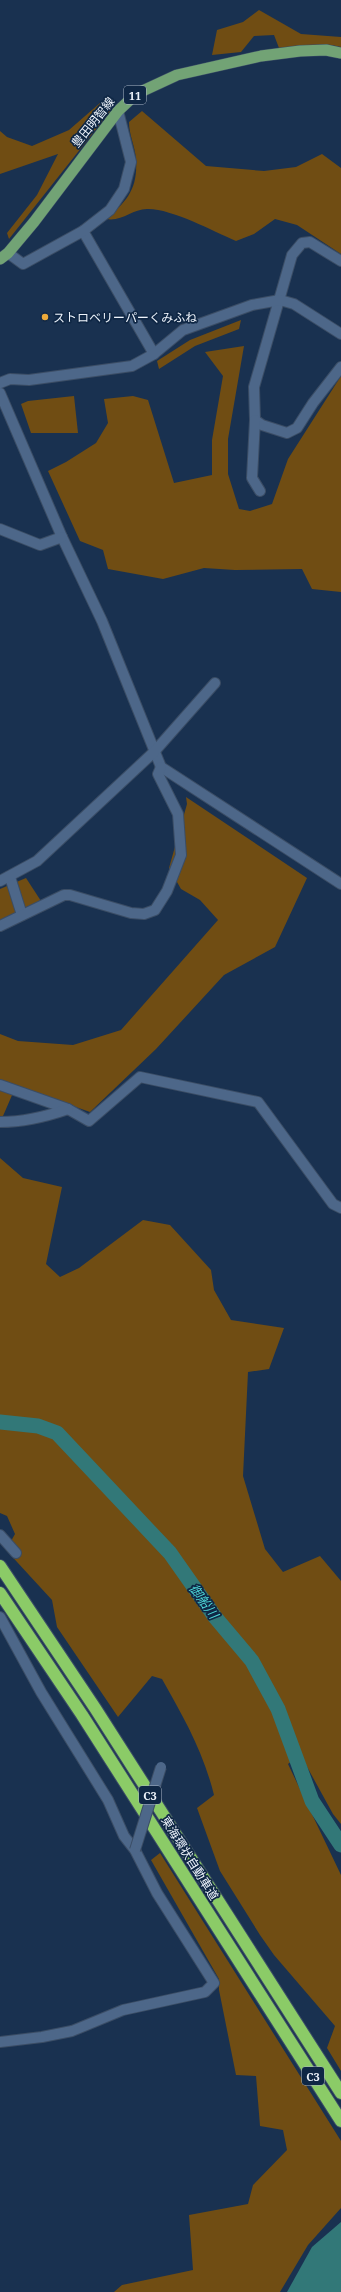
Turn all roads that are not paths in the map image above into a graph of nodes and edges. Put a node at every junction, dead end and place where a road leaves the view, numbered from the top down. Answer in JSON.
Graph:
{"nodes":[{"id":1,"x":341,"y":54,"type":"edge"},
{"id":2,"x":118,"y":111,"type":"junction"},
{"id":3,"x":83,"y":231,"type":"junction"},
{"id":4,"x":4,"y":256,"type":"edge"},
{"id":5,"x":341,"y":261,"type":"edge"},
{"id":6,"x":280,"y":300,"type":"junction"},
{"id":7,"x":341,"y":334,"type":"edge"},
{"id":8,"x":154,"y":354,"type":"junction"},
{"id":9,"x":341,"y":367,"type":"edge"},
{"id":10,"x":0,"y":383,"type":"edge"},
{"id":11,"x":0,"y":393,"type":"edge"},
{"id":12,"x":255,"y":420,"type":"junction"},
{"id":13,"x":260,"y":491,"type":"dead end"},
{"id":14,"x":0,"y":529,"type":"edge"},
{"id":15,"x":62,"y":537,"type":"junction"},
{"id":16,"x":215,"y":683,"type":"dead end"},
{"id":17,"x":154,"y":752,"type":"junction"},
{"id":18,"x":161,"y":767,"type":"junction"},
{"id":19,"x":10,"y":877,"type":"junction"},
{"id":20,"x":0,"y":881,"type":"edge"},
{"id":21,"x":341,"y":884,"type":"edge"},
{"id":22,"x":22,"y":915,"type":"junction"},
{"id":23,"x":0,"y":926,"type":"edge"},
{"id":24,"x":0,"y":1085,"type":"edge"},
{"id":25,"x":68,"y":1108,"type":"junction"},
{"id":26,"x":0,"y":1122,"type":"edge"},
{"id":27,"x":341,"y":1208,"type":"edge"},
{"id":28,"x":0,"y":1535,"type":"edge"},
{"id":29,"x":16,"y":1553,"type":"dead end"},
{"id":30,"x":0,"y":1566,"type":"edge"},
{"id":31,"x":0,"y":1592,"type":"edge"},
{"id":32,"x":0,"y":1616,"type":"edge"},
{"id":33,"x":161,"y":1767,"type":"dead end"},
{"id":34,"x":135,"y":1850,"type":"junction"},
{"id":35,"x":0,"y":2042,"type":"edge"},
{"id":36,"x":341,"y":2093,"type":"edge"},
{"id":37,"x":341,"y":2121,"type":"edge"}],
"edges":[{"from":1,"to":2,"type":"main road","name":"豊田明智線","number":"11"},
{"from":2,"to":3,"type":"street"},
{"from":2,"to":4,"type":"main road","name":"豊田明智線","number":"11"},
{"from":3,"to":4,"type":"street"},
{"from":3,"to":8,"type":"street"},
{"from":5,"to":6,"type":"street"},
{"from":6,"to":7,"type":"street"},
{"from":6,"to":8,"type":"street"},
{"from":6,"to":12,"type":"street"},
{"from":8,"to":10,"type":"street"},
{"from":9,"to":12,"type":"street"},
{"from":11,"to":15,"type":"street"},
{"from":12,"to":13,"type":"street"},
{"from":14,"to":15,"type":"street"},
{"from":15,"to":17,"type":"street"},
{"from":16,"to":17,"type":"street"},
{"from":17,"to":18,"type":"street"},
{"from":17,"to":19,"type":"street"},
{"from":18,"to":21,"type":"street"},
{"from":18,"to":22,"type":"street"},
{"from":19,"to":20,"type":"street"},
{"from":19,"to":22,"type":"street"},
{"from":22,"to":23,"type":"street"},
{"from":24,"to":25,"type":"street"},
{"from":25,"to":26,"type":"street"},
{"from":25,"to":27,"type":"street"},
{"from":28,"to":29,"type":"street"},
{"from":30,"to":36,"type":"highway","name":"東海環状自動車道","number":"C3"},
{"from":31,"to":37,"type":"highway","name":"東海環状自動車道","number":"C3"},
{"from":32,"to":34,"type":"street"},
{"from":33,"to":34,"type":"street","bridge":true},
{"from":34,"to":35,"type":"street"}]}
